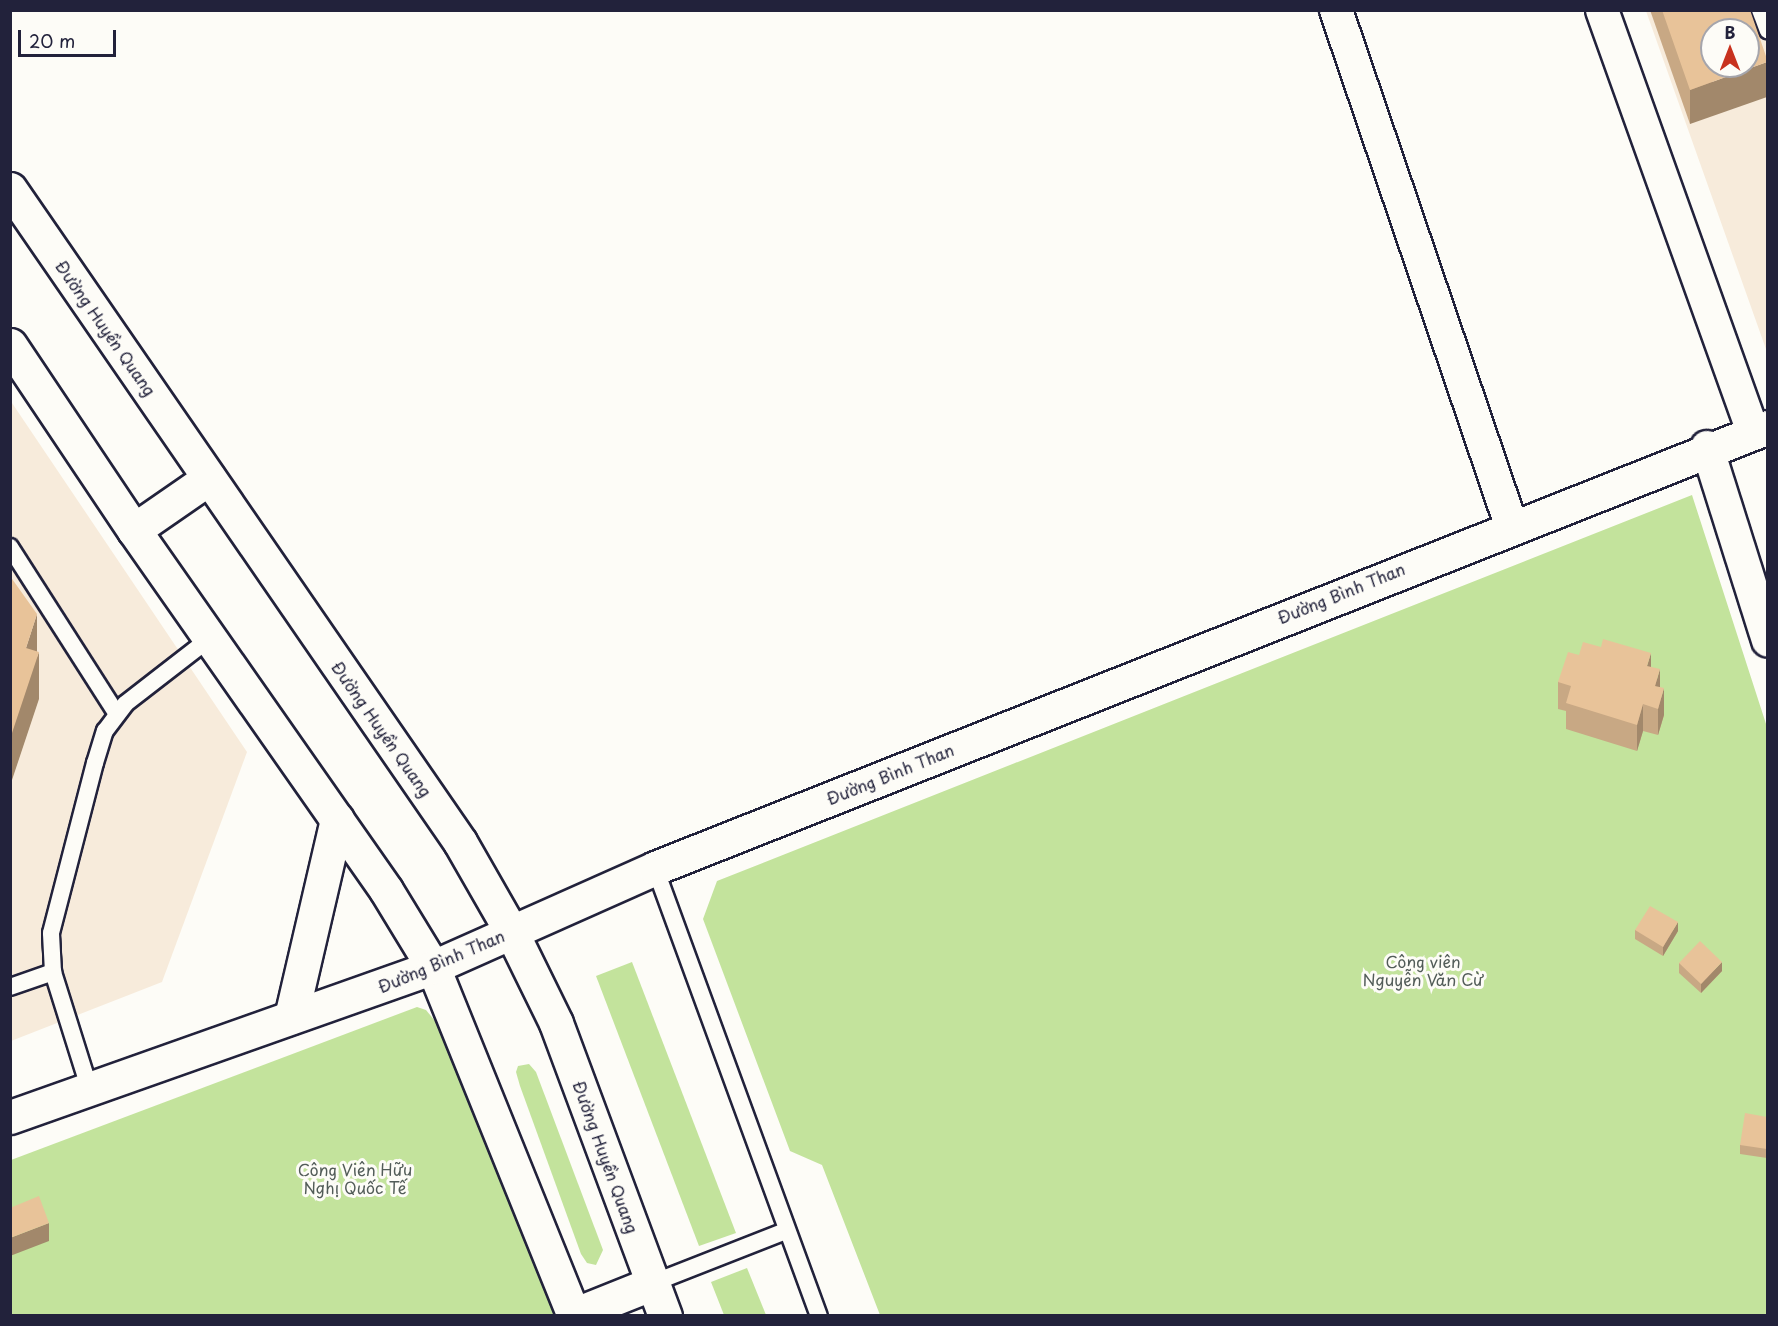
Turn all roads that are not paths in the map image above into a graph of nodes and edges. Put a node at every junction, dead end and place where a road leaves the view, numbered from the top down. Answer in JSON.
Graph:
{"nodes":[{"id":1,"x":1336,"y":10,"type":"edge"},
{"id":2,"x":1602,"y":10,"type":"edge"},
{"id":3,"x":1760,"y":10,"type":"edge"},
{"id":4,"x":1767,"y":31,"type":"edge"},
{"id":5,"x":11,"y":192,"type":"edge"},
{"id":6,"x":10,"y":345,"type":"edge"},
{"id":7,"x":1760,"y":429,"type":"edge"},
{"id":8,"x":1707,"y":447,"type":"junction"},
{"id":9,"x":209,"y":478,"type":"junction"},
{"id":10,"x":1510,"y":525,"type":"junction"},
{"id":11,"x":134,"y":530,"type":"junction"},
{"id":12,"x":10,"y":547,"type":"edge"},
{"id":13,"x":210,"y":638,"type":"junction"},
{"id":14,"x":1767,"y":641,"type":"edge"},
{"id":15,"x":117,"y":714,"type":"junction"},
{"id":16,"x":337,"y":819,"type":"junction"},
{"id":17,"x":655,"y":868,"type":"junction"},
{"id":18,"x":511,"y":931,"type":"junction"},
{"id":19,"x":433,"y":967,"type":"junction"},
{"id":20,"x":53,"y":972,"type":"junction"},
{"id":21,"x":10,"y":987,"type":"edge"},
{"id":22,"x":291,"y":1017,"type":"junction"},
{"id":23,"x":89,"y":1087,"type":"junction"},
{"id":24,"x":10,"y":1116,"type":"edge"},
{"id":25,"x":786,"y":1231,"type":"junction"},
{"id":26,"x":652,"y":1283,"type":"junction"},
{"id":27,"x":573,"y":1315,"type":"edge"},
{"id":28,"x":665,"y":1316,"type":"edge"},
{"id":29,"x":819,"y":1316,"type":"edge"}],
"edges":[{"from":1,"to":10,"type":"street"},
{"from":2,"to":7,"type":"street"},
{"from":3,"to":4,"type":"lane"},
{"from":5,"to":9,"type":"street","name":"Đường Huyền Quang"},
{"from":6,"to":11,"type":"street"},
{"from":7,"to":8,"type":"street","name":"Đường Bình Than"},
{"from":8,"to":10,"type":"street","name":"Đường Bình Than"},
{"from":8,"to":14,"type":"street"},
{"from":9,"to":11,"type":"street"},
{"from":9,"to":18,"type":"street","name":"Đường Huyền Quang"},
{"from":10,"to":17,"type":"street","name":"Đường Bình Than"},
{"from":11,"to":13,"type":"street"},
{"from":12,"to":15,"type":"lane"},
{"from":13,"to":15,"type":"lane"},
{"from":13,"to":16,"type":"street"},
{"from":15,"to":20,"type":"lane"},
{"from":16,"to":19,"type":"street"},
{"from":16,"to":22,"type":"street"},
{"from":17,"to":18,"type":"street","name":"Đường Bình Than"},
{"from":17,"to":25,"type":"lane"},
{"from":18,"to":19,"type":"street","name":"Đường Bình Than"},
{"from":18,"to":26,"type":"street","name":"Đường Huyền Quang"},
{"from":19,"to":22,"type":"street","name":"Đường Bình Than"},
{"from":19,"to":27,"type":"street"},
{"from":20,"to":21,"type":"lane"},
{"from":20,"to":23,"type":"lane"},
{"from":22,"to":23,"type":"street","name":"Đường Bình Than"},
{"from":23,"to":24,"type":"street","name":"Đường Bình Than"},
{"from":25,"to":26,"type":"lane"},
{"from":25,"to":29,"type":"lane"},
{"from":26,"to":27,"type":"street"},
{"from":26,"to":28,"type":"street","name":"Đường Huyền Quang"}]}
